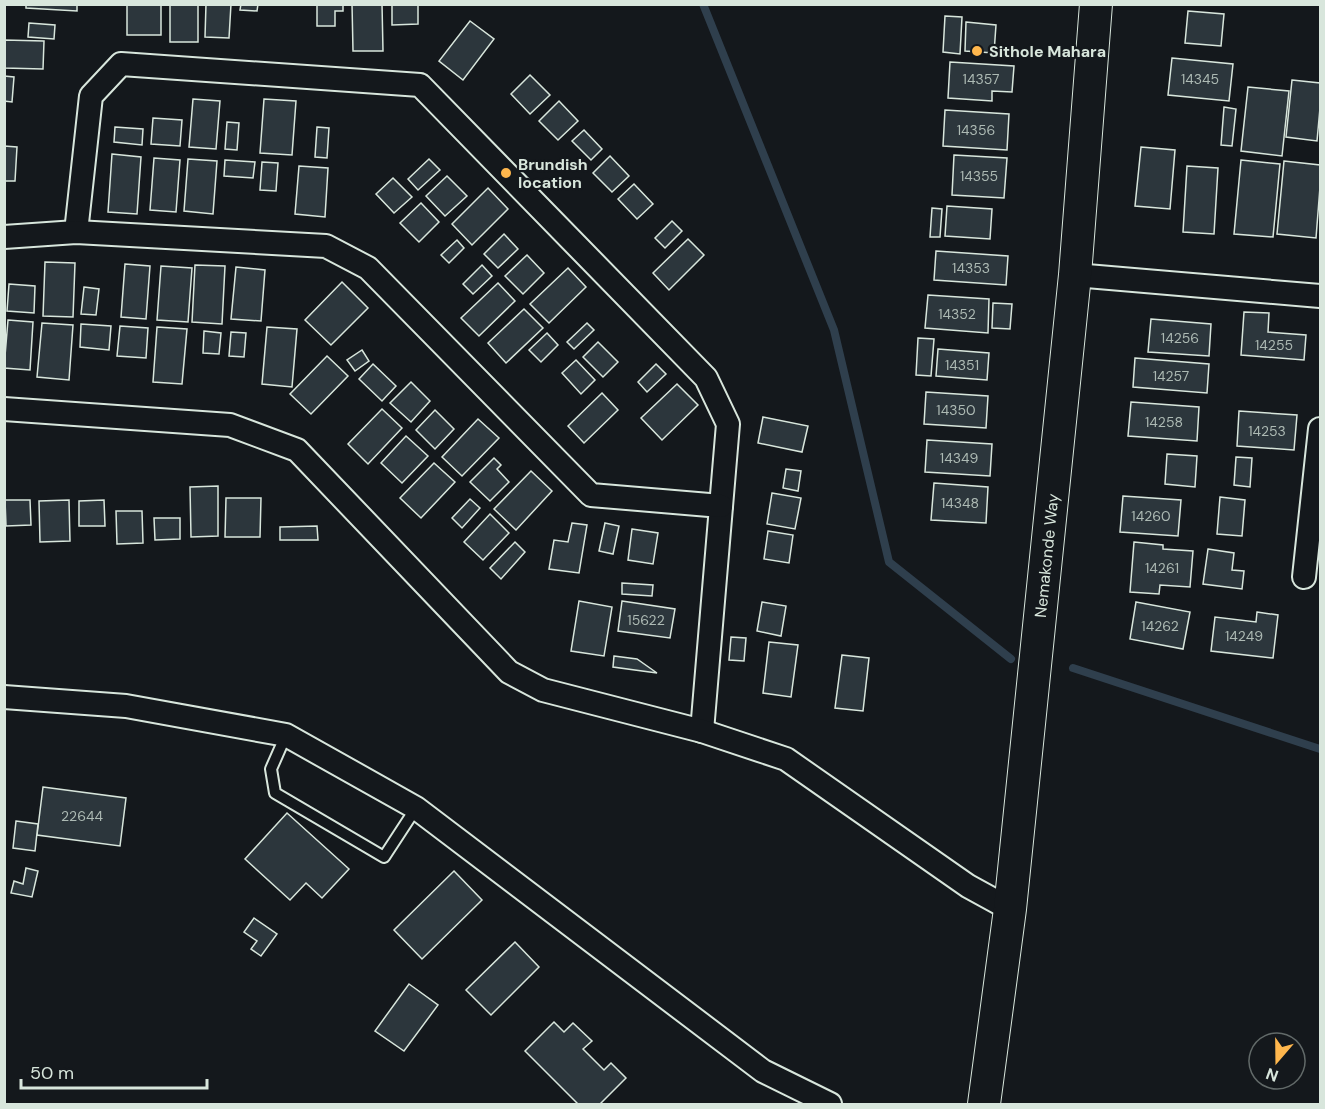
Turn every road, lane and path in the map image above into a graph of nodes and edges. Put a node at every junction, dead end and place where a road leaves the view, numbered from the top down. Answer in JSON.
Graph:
{"nodes":[{"id":1,"x":1095,"y":4,"type":"edge"},
{"id":2,"x":76,"y":232,"type":"junction"},
{"id":3,"x":4,"y":237,"type":"edge"},
{"id":4,"x":1075,"y":275,"type":"junction"},
{"id":5,"x":1320,"y":296,"type":"edge"},
{"id":6,"x":4,"y":409,"type":"edge"},
{"id":7,"x":1320,"y":429,"type":"edge"},
{"id":8,"x":721,"y":506,"type":"junction"},
{"id":9,"x":1304,"y":577,"type":"dead end"},
{"id":10,"x":4,"y":697,"type":"edge"},
{"id":11,"x":702,"y":731,"type":"junction"},
{"id":12,"x":286,"y":735,"type":"junction"},
{"id":13,"x":416,"y":808,"type":"junction"},
{"id":14,"x":1010,"y":909,"type":"junction"},
{"id":15,"x":830,"y":1104,"type":"edge"},
{"id":16,"x":984,"y":1104,"type":"edge"}],
"edges":[{"from":1,"to":4,"type":"street","name":"Nemakonde Way"},
{"from":2,"to":3,"type":"street"},
{"from":2,"to":8,"type":"street"},
{"from":2,"to":8,"type":"street"},
{"from":4,"to":5,"type":"street"},
{"from":4,"to":14,"type":"street","name":"Nemakonde Way"},
{"from":6,"to":11,"type":"street"},
{"from":7,"to":9,"type":"street"},
{"from":8,"to":11,"type":"street"},
{"from":10,"to":12,"type":"street"},
{"from":11,"to":14,"type":"street"},
{"from":12,"to":13,"type":"street"},
{"from":12,"to":13,"type":"lane"},
{"from":13,"to":15,"type":"street"},
{"from":14,"to":16,"type":"street","name":"Nemakonde Way"}]}
